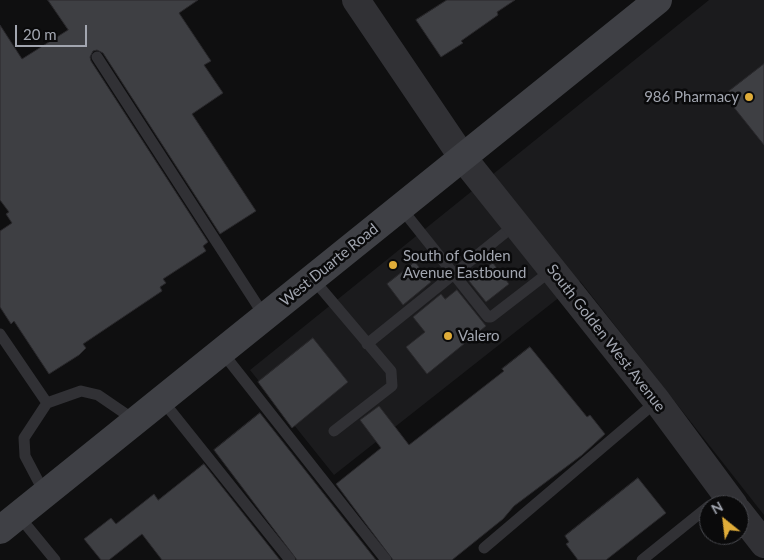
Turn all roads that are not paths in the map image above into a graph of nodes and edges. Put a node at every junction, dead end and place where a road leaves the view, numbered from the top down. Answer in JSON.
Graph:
{"nodes":[{"id":1,"x":356,"y":0,"type":"edge"},
{"id":2,"x":658,"y":0,"type":"edge"},
{"id":3,"x":97,"y":57,"type":"dead end"},
{"id":4,"x":462,"y":158,"type":"junction"},
{"id":5,"x":401,"y":208,"type":"junction"},
{"id":6,"x":516,"y":224,"type":"junction"},
{"id":7,"x":552,"y":270,"type":"junction"},
{"id":8,"x":453,"y":274,"type":"junction"},
{"id":9,"x":313,"y":279,"type":"junction"},
{"id":10,"x":265,"y":318,"type":"junction"},
{"id":11,"x":0,"y":334,"type":"edge"},
{"id":12,"x":367,"y":344,"type":"junction"},
{"id":13,"x":222,"y":352,"type":"junction"},
{"id":14,"x":162,"y":400,"type":"junction"},
{"id":15,"x":657,"y":401,"type":"junction"},
{"id":16,"x":47,"y":403,"type":"junction"},
{"id":17,"x":136,"y":421,"type":"junction"},
{"id":18,"x":334,"y":431,"type":"dead end"},
{"id":19,"x":45,"y":494,"type":"junction"},
{"id":20,"x":717,"y":495,"type":"edge"},
{"id":21,"x":699,"y":521,"type":"edge"},
{"id":22,"x":9,"y":522,"type":"edge"},
{"id":23,"x":749,"y":529,"type":"edge"},
{"id":24,"x":764,"y":544,"type":"edge"},
{"id":25,"x":484,"y":548,"type":"dead end"},
{"id":26,"x":55,"y":560,"type":"edge"},
{"id":27,"x":290,"y":560,"type":"edge"},
{"id":28,"x":386,"y":560,"type":"edge"},
{"id":29,"x":642,"y":560,"type":"edge"}],
"edges":[{"from":1,"to":4,"type":"street","name":"South Golden West Avenue"},
{"from":2,"to":4,"type":"main road","name":"West Duarte Road"},
{"from":3,"to":10,"type":"lane"},
{"from":4,"to":5,"type":"main road","name":"West Duarte Road"},
{"from":4,"to":6,"type":"street","name":"South Golden West Avenue"},
{"from":5,"to":8,"type":"lane"},
{"from":5,"to":9,"type":"main road","name":"West Duarte Road"},
{"from":6,"to":7,"type":"street","name":"South Golden West Avenue"},
{"from":6,"to":8,"type":"lane"},
{"from":7,"to":8,"type":"lane"},
{"from":7,"to":15,"type":"street","name":"South Golden West Avenue"},
{"from":8,"to":12,"type":"lane"},
{"from":9,"to":10,"type":"main road","name":"West Duarte Road"},
{"from":9,"to":12,"type":"lane"},
{"from":10,"to":13,"type":"main road","name":"West Duarte Road"},
{"from":11,"to":16,"type":"lane"},
{"from":12,"to":18,"type":"lane"},
{"from":13,"to":14,"type":"main road","name":"West Duarte Road"},
{"from":13,"to":28,"type":"lane"},
{"from":14,"to":17,"type":"main road","name":"West Duarte Road"},
{"from":14,"to":27,"type":"lane"},
{"from":15,"to":20,"type":"street","name":"South Golden West Avenue"},
{"from":15,"to":25,"type":"lane"},
{"from":16,"to":17,"type":"lane"},
{"from":16,"to":19,"type":"lane"},
{"from":17,"to":19,"type":"main road","name":"West Duarte Road"},
{"from":19,"to":22,"type":"main road","name":"West Duarte Road"},
{"from":21,"to":29,"type":"lane"},
{"from":22,"to":26,"type":"lane"},
{"from":23,"to":24,"type":"street","name":"South Golden West Avenue"}]}
